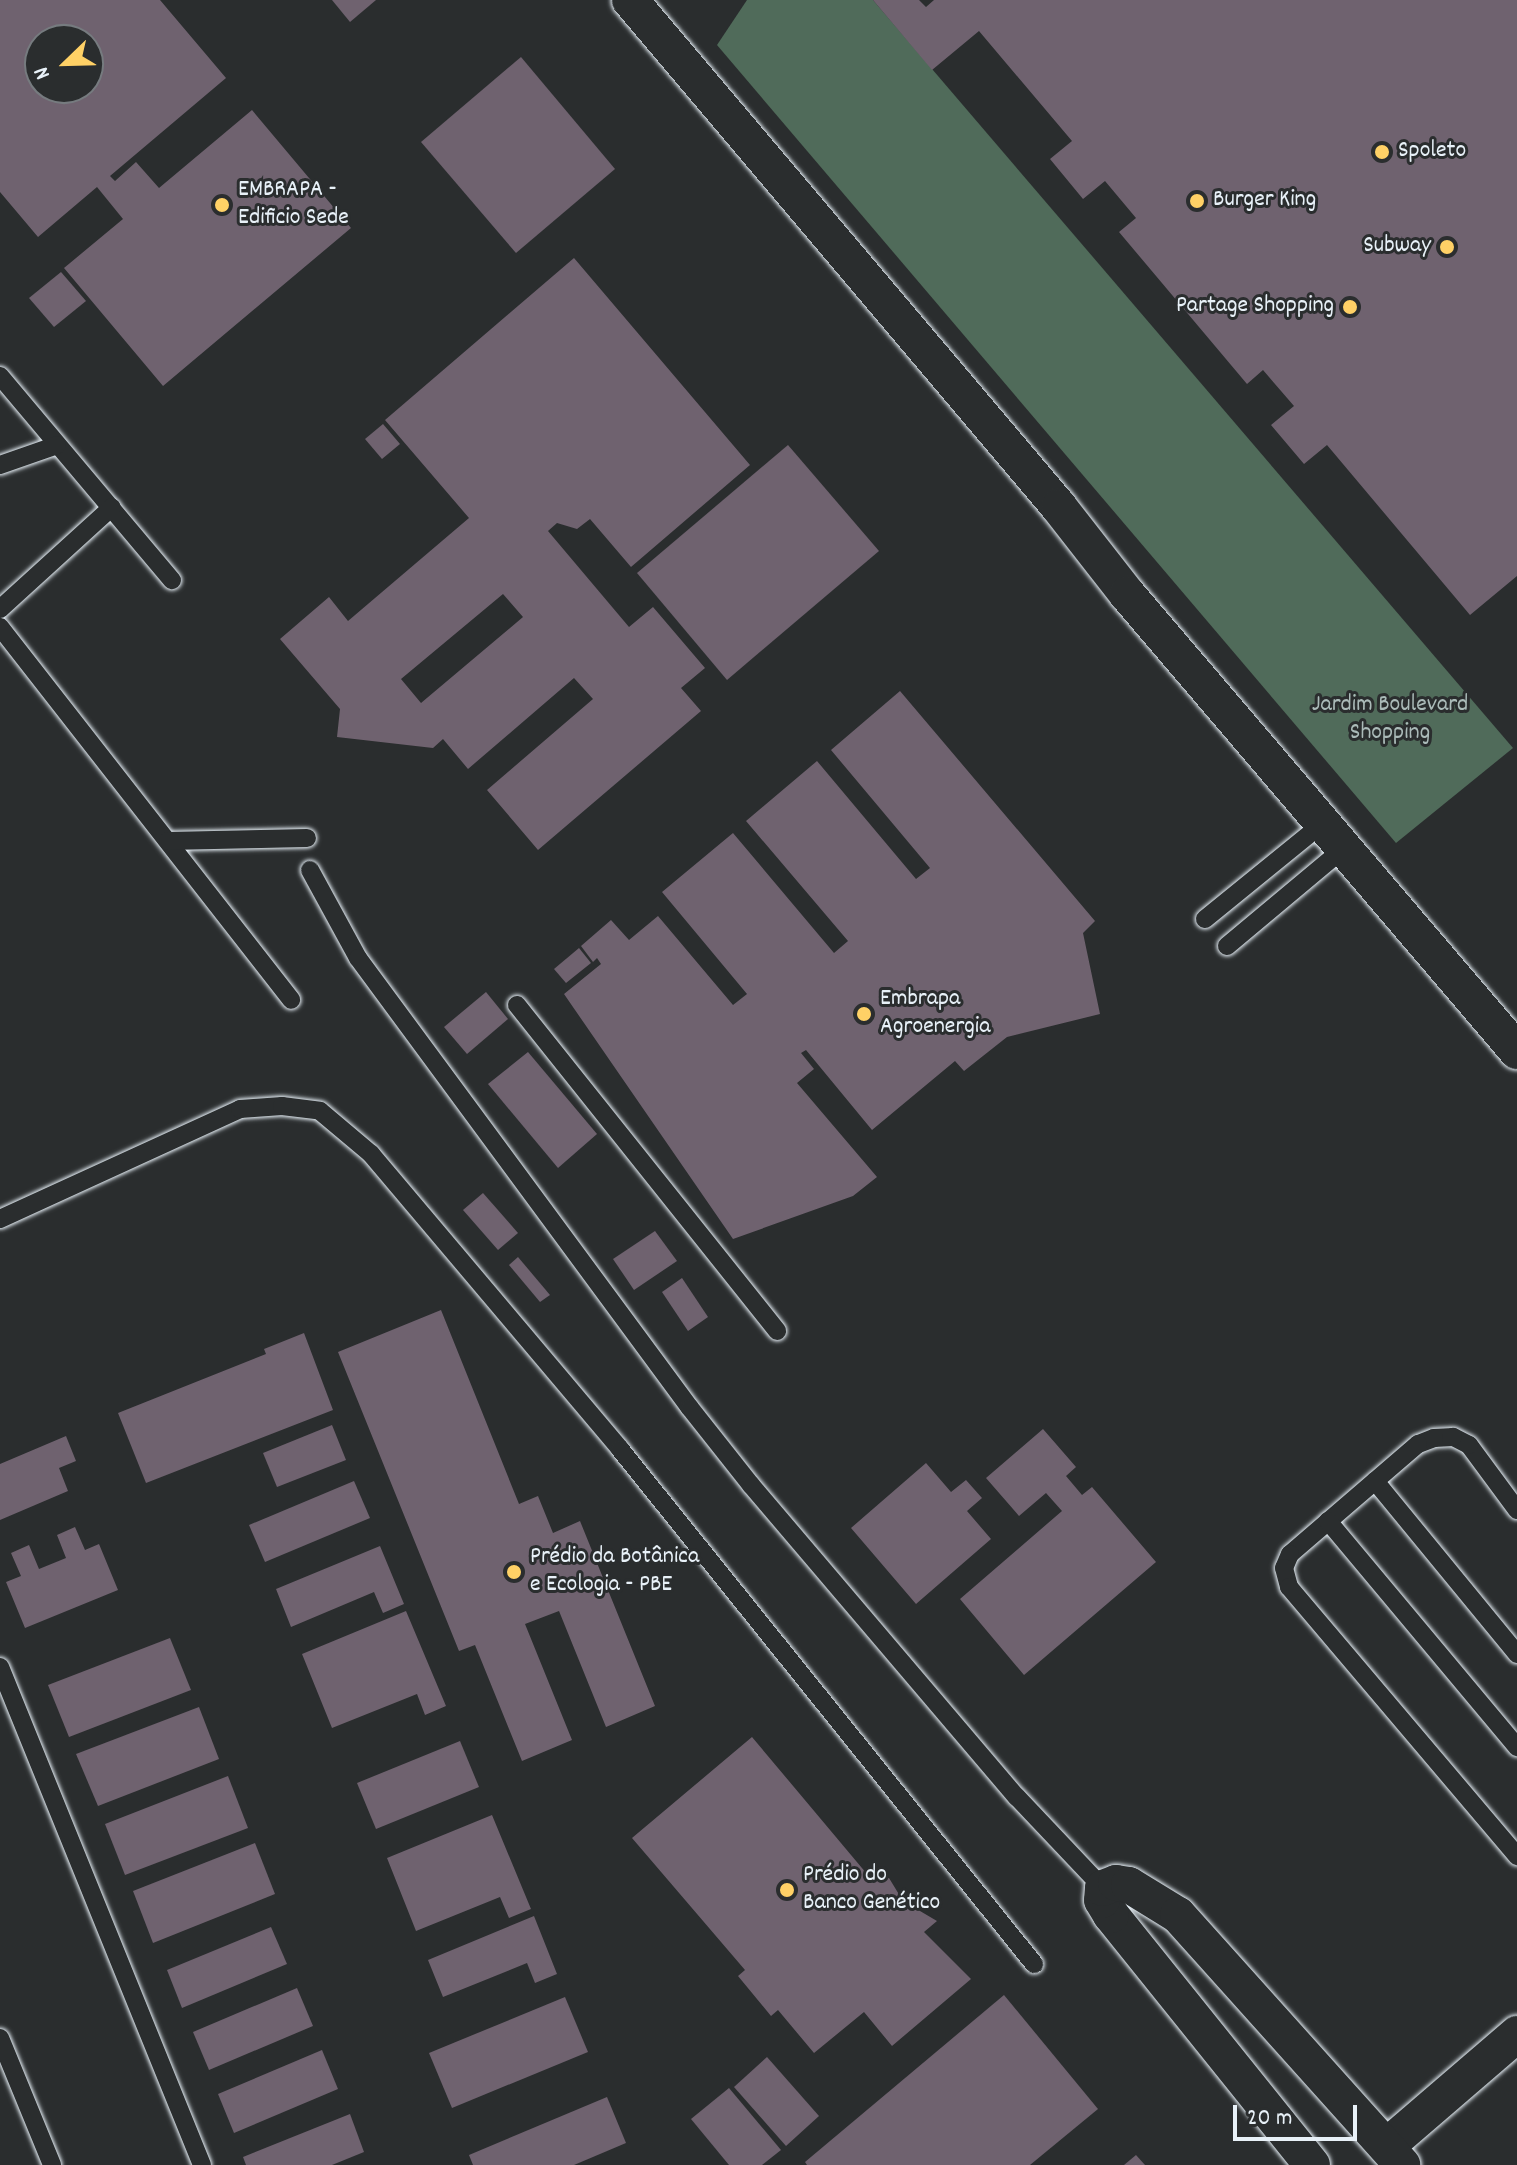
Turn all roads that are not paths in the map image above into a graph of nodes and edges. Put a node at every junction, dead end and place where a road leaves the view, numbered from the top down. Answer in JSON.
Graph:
{"nodes":[{"id":1,"x":643,"y":4,"type":"edge"},
{"id":2,"x":0,"y":376,"type":"edge"},
{"id":3,"x":57,"y":445,"type":"junction"},
{"id":4,"x":0,"y":465,"type":"edge"},
{"id":5,"x":112,"y":507,"type":"junction"},
{"id":6,"x":172,"y":580,"type":"dead end"},
{"id":7,"x":0,"y":609,"type":"edge"},
{"id":8,"x":0,"y":627,"type":"edge"},
{"id":9,"x":1334,"y":835,"type":"junction"},
{"id":10,"x":307,"y":838,"type":"dead end"},
{"id":11,"x":168,"y":841,"type":"junction"},
{"id":12,"x":310,"y":870,"type":"dead end"},
{"id":13,"x":1205,"y":919,"type":"dead end"},
{"id":14,"x":1227,"y":946,"type":"dead end"},
{"id":15,"x":291,"y":1000,"type":"dead end"},
{"id":16,"x":517,"y":1005,"type":"dead end"},
{"id":17,"x":1502,"y":1022,"type":"edge"},
{"id":18,"x":1517,"y":1051,"type":"edge"},
{"id":19,"x":0,"y":1219,"type":"edge"},
{"id":20,"x":777,"y":1331,"type":"dead end"},
{"id":21,"x":1375,"y":1481,"type":"junction"},
{"id":22,"x":1517,"y":1510,"type":"edge"},
{"id":23,"x":1328,"y":1521,"type":"junction"},
{"id":24,"x":1517,"y":1654,"type":"edge"},
{"id":25,"x":0,"y":1667,"type":"edge"},
{"id":26,"x":1517,"y":1747,"type":"edge"},
{"id":27,"x":1517,"y":1856,"type":"edge"},
{"id":28,"x":1103,"y":1888,"type":"junction"},
{"id":29,"x":1034,"y":1964,"type":"dead end"},
{"id":30,"x":1517,"y":2034,"type":"edge"},
{"id":31,"x":0,"y":2038,"type":"edge"},
{"id":32,"x":1395,"y":2156,"type":"edge"},
{"id":33,"x":52,"y":2165,"type":"edge"},
{"id":34,"x":202,"y":2165,"type":"edge"},
{"id":35,"x":1312,"y":2165,"type":"edge"}],
"edges":[{"from":1,"to":9,"type":"street"},
{"from":2,"to":3,"type":"lane"},
{"from":3,"to":4,"type":"lane"},
{"from":3,"to":5,"type":"lane"},
{"from":5,"to":6,"type":"lane"},
{"from":5,"to":7,"type":"lane"},
{"from":8,"to":11,"type":"lane"},
{"from":9,"to":13,"type":"lane"},
{"from":9,"to":14,"type":"lane"},
{"from":9,"to":17,"type":"street"},
{"from":10,"to":11,"type":"lane"},
{"from":11,"to":15,"type":"lane"},
{"from":12,"to":28,"type":"lane"},
{"from":16,"to":20,"type":"lane"},
{"from":17,"to":18,"type":"street"},
{"from":19,"to":29,"type":"lane"},
{"from":21,"to":22,"type":"lane"},
{"from":21,"to":23,"type":"lane"},
{"from":21,"to":24,"type":"lane"},
{"from":23,"to":26,"type":"lane"},
{"from":23,"to":27,"type":"lane"},
{"from":25,"to":34,"type":"lane"},
{"from":28,"to":32,"type":"street"},
{"from":28,"to":35,"type":"street"},
{"from":30,"to":32,"type":"street"},
{"from":31,"to":33,"type":"lane"}]}
